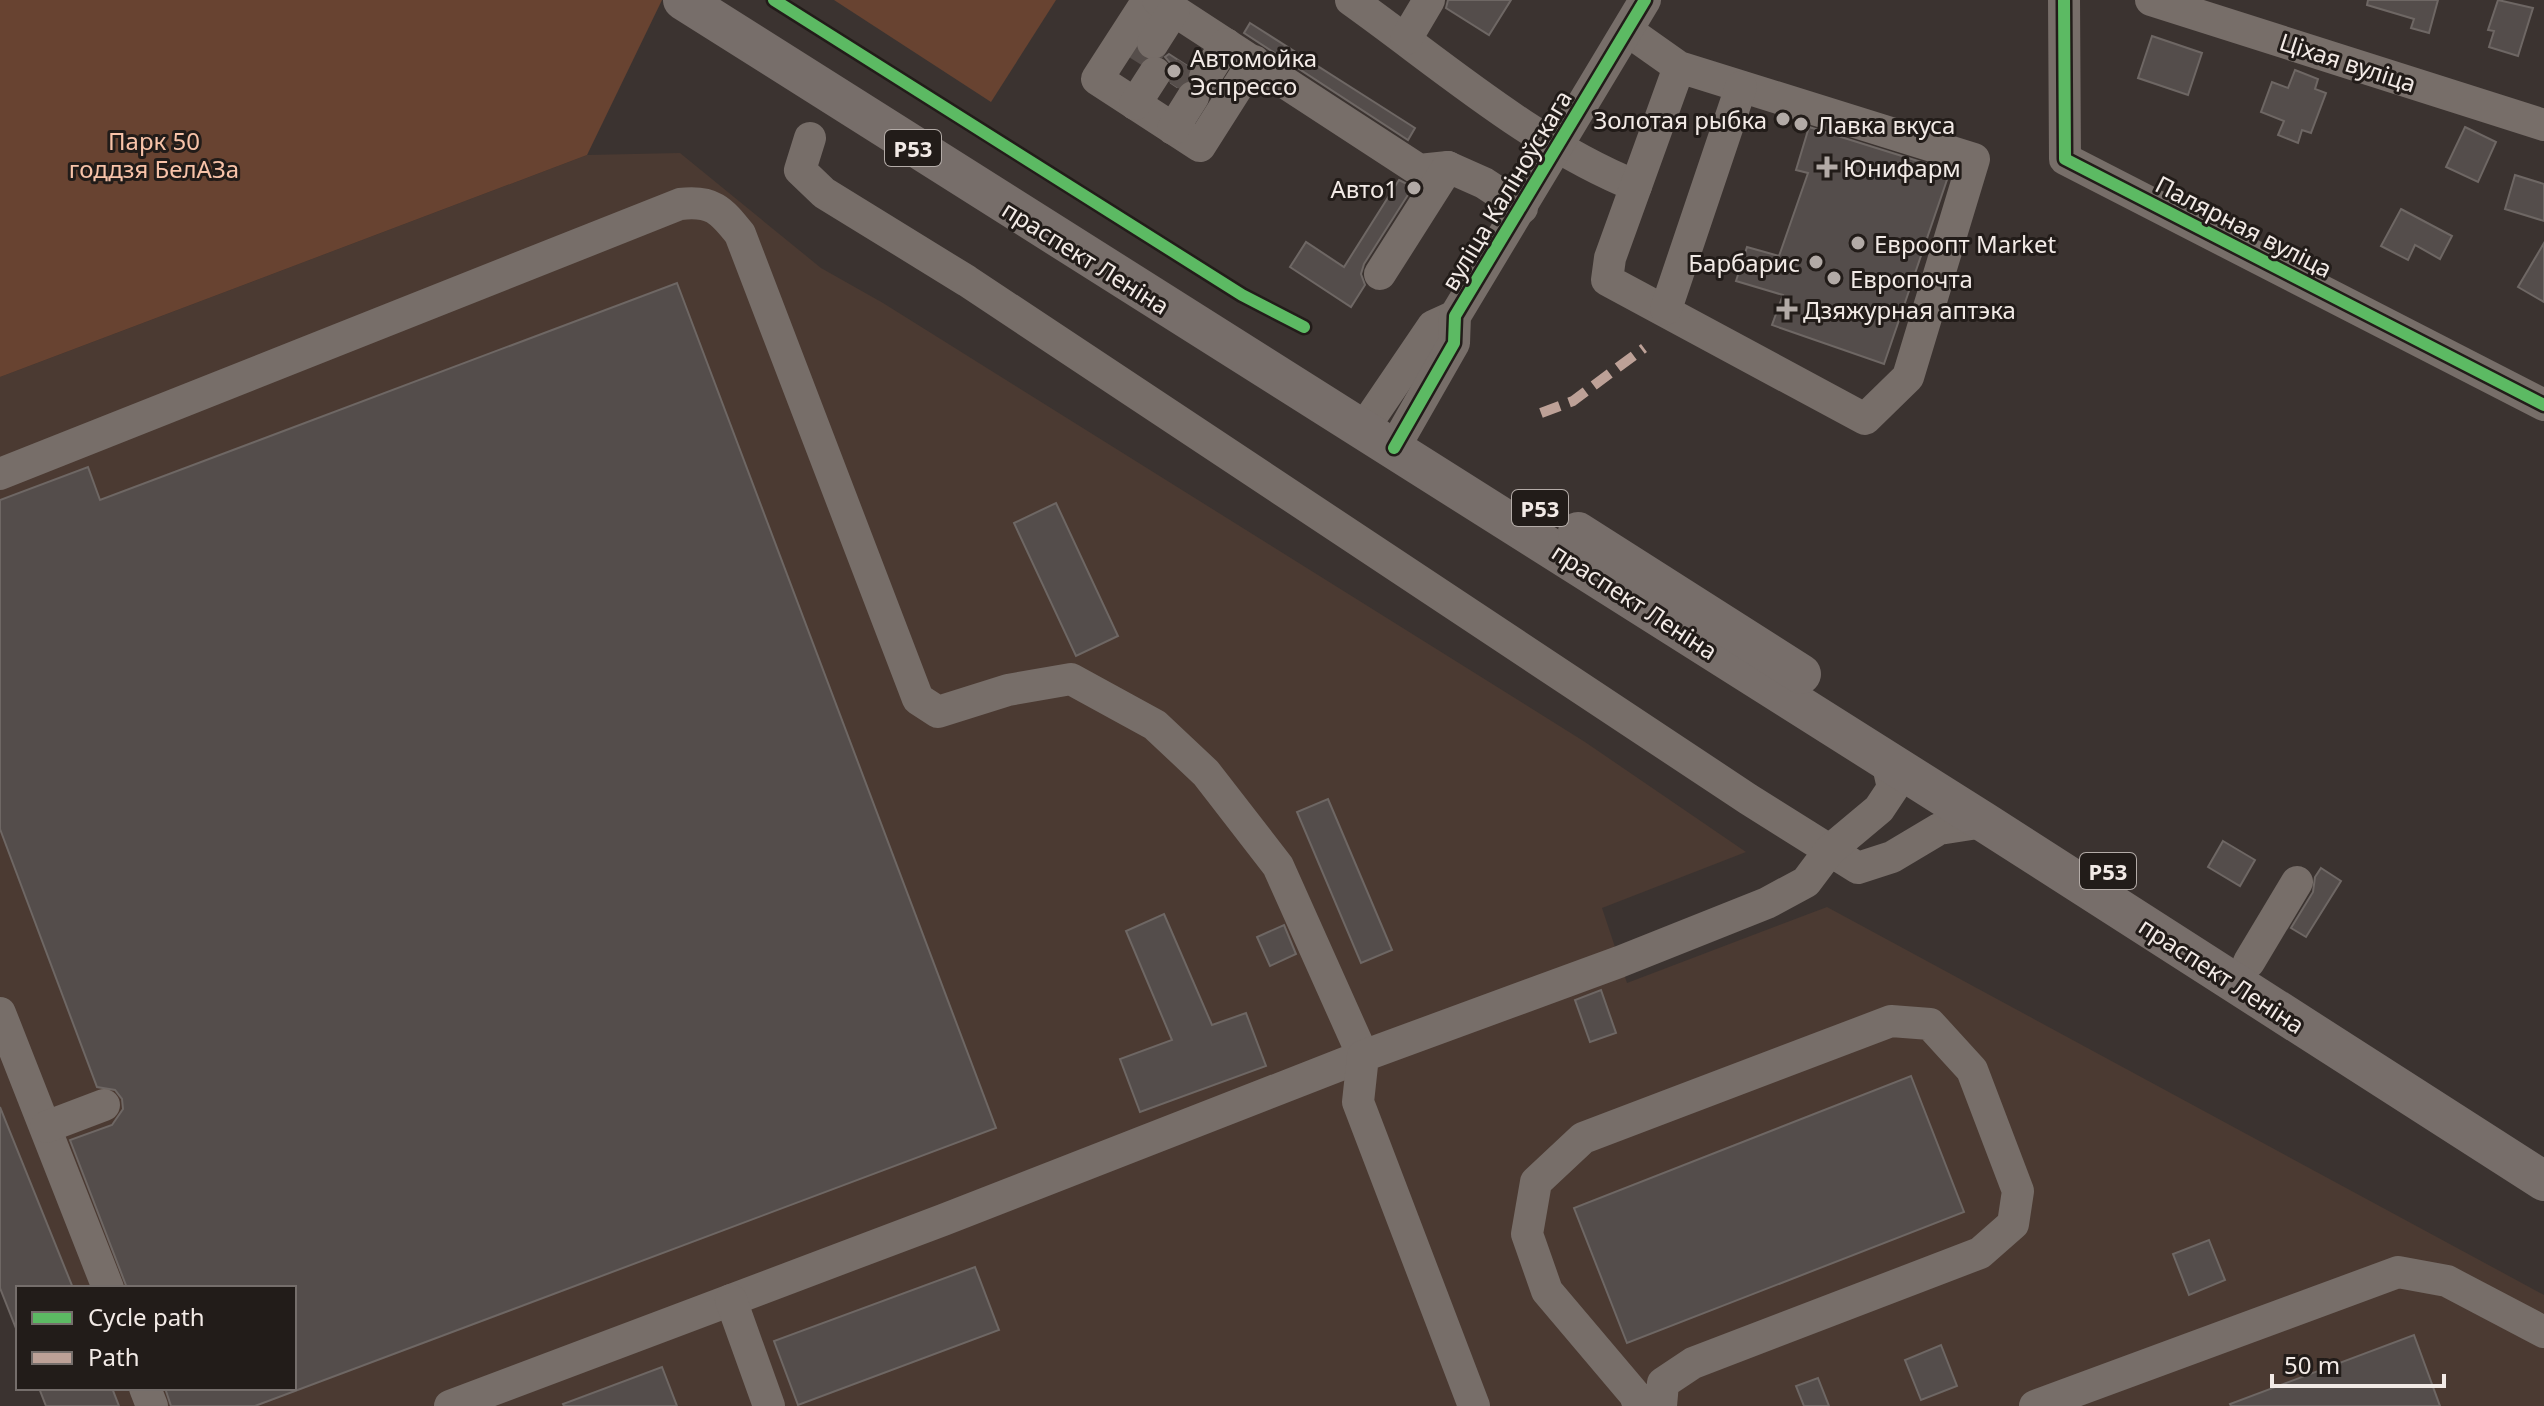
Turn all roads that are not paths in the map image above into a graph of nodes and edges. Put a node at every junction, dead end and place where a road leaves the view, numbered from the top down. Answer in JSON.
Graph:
{"nodes":[{"id":1,"x":683,"y":0,"type":"edge"},
{"id":2,"x":727,"y":0,"type":"edge"},
{"id":3,"x":1351,"y":0,"type":"edge"},
{"id":4,"x":1645,"y":0,"type":"edge"},
{"id":5,"x":2064,"y":0,"type":"edge"},
{"id":6,"x":2151,"y":0,"type":"edge"},
{"id":7,"x":1425,"y":2,"type":"edge"},
{"id":8,"x":1184,"y":18,"type":"edge"},
{"id":9,"x":1628,"y":31,"type":"junction"},
{"id":10,"x":1406,"y":39,"type":"junction"},
{"id":11,"x":1254,"y":61,"type":"junction"},
{"id":12,"x":1679,"y":67,"type":"junction"},
{"id":13,"x":1173,"y":70,"type":"junction"},
{"id":14,"x":1741,"y":87,"type":"junction"},
{"id":15,"x":1158,"y":119,"type":"junction"},
{"id":16,"x":2544,"y":125,"type":"edge"},
{"id":17,"x":810,"y":138,"type":"dead end"},
{"id":18,"x":1559,"y":148,"type":"junction"},
{"id":19,"x":1448,"y":167,"type":"junction"},
{"id":20,"x":1636,"y":186,"type":"junction"},
{"id":21,"x":1522,"y":208,"type":"junction"},
{"id":22,"x":1380,"y":274,"type":"dead end"},
{"id":23,"x":1666,"y":309,"type":"junction"},
{"id":24,"x":2544,"y":405,"type":"edge"},
{"id":25,"x":1385,"y":427,"type":"junction"},
{"id":26,"x":0,"y":474,"type":"edge"},
{"id":27,"x":1887,"y":761,"type":"junction"},
{"id":28,"x":1984,"y":822,"type":"junction"},
{"id":29,"x":1830,"y":850,"type":"junction"},
{"id":30,"x":2297,"y":882,"type":"dead end"},
{"id":31,"x":2249,"y":962,"type":"junction"},
{"id":32,"x":0,"y":1013,"type":"edge"},
{"id":33,"x":1363,"y":1056,"type":"junction"},
{"id":34,"x":104,"y":1105,"type":"dead end"},
{"id":35,"x":46,"y":1127,"type":"junction"},
{"id":36,"x":2544,"y":1151,"type":"edge"},
{"id":37,"x":2544,"y":1181,"type":"edge"},
{"id":38,"x":107,"y":1286,"type":"edge"},
{"id":39,"x":731,"y":1300,"type":"junction"},
{"id":40,"x":2544,"y":1332,"type":"edge"},
{"id":41,"x":450,"y":1406,"type":"edge"},
{"id":42,"x":769,"y":1406,"type":"edge"},
{"id":43,"x":1474,"y":1406,"type":"edge"},
{"id":44,"x":1639,"y":1406,"type":"edge"},
{"id":45,"x":1661,"y":1406,"type":"edge"},
{"id":46,"x":2035,"y":1406,"type":"edge"}],
"edges":[{"from":1,"to":25,"type":"main road","name":"праспект Леніна","number":"Р53"},
{"from":2,"to":25,"type":"main road","name":"праспект Леніна","number":"Р53"},
{"from":3,"to":10,"type":"street"},
{"from":4,"to":9,"type":"street","name":"вуліца Каліноўскага"},
{"from":5,"to":24,"type":"street","name":"Палярная вуліца"},
{"from":6,"to":16,"type":"street","name":"Ціхая вуліца"},
{"from":7,"to":10,"type":"street"},
{"from":8,"to":11,"type":"street"},
{"from":8,"to":13,"type":"street"},
{"from":8,"to":13,"type":"street"},
{"from":8,"to":15,"type":"street"},
{"from":9,"to":12,"type":"street"},
{"from":9,"to":18,"type":"street","name":"вуліца Каліноўскага"},
{"from":10,"to":18,"type":"street"},
{"from":11,"to":15,"type":"street"},
{"from":11,"to":19,"type":"street"},
{"from":12,"to":14,"type":"street"},
{"from":12,"to":20,"type":"street"},
{"from":13,"to":15,"type":"street"},
{"from":13,"to":15,"type":"street"},
{"from":14,"to":23,"type":"street"},
{"from":14,"to":23,"type":"street"},
{"from":17,"to":29,"type":"street"},
{"from":18,"to":20,"type":"street"},
{"from":18,"to":21,"type":"street","name":"вуліца Каліноўскага"},
{"from":19,"to":21,"type":"street"},
{"from":19,"to":22,"type":"street"},
{"from":20,"to":23,"type":"street"},
{"from":21,"to":25,"type":"street","name":"вуліца Каліноўскага"},
{"from":25,"to":27,"type":"main road","name":"праспект Леніна","number":"Р53"},
{"from":25,"to":31,"type":"main road","name":"праспект Леніна","number":"Р53"},
{"from":26,"to":33,"type":"street"},
{"from":27,"to":28,"type":"main road","name":"праспект Леніна","number":"Р53"},
{"from":27,"to":29,"type":"street"},
{"from":28,"to":29,"type":"street"},
{"from":28,"to":37,"type":"main road","name":"праспект Леніна","number":"Р53"},
{"from":29,"to":33,"type":"street"},
{"from":30,"to":31,"type":"street"},
{"from":31,"to":36,"type":"main road","name":"праспект Леніна","number":"Р53"},
{"from":32,"to":35,"type":"street"},
{"from":33,"to":39,"type":"street"},
{"from":33,"to":43,"type":"street"},
{"from":34,"to":35,"type":"street"},
{"from":35,"to":38,"type":"street"},
{"from":39,"to":41,"type":"street"},
{"from":39,"to":42,"type":"street"},
{"from":40,"to":46,"type":"street"},
{"from":44,"to":45,"type":"street"}]}
